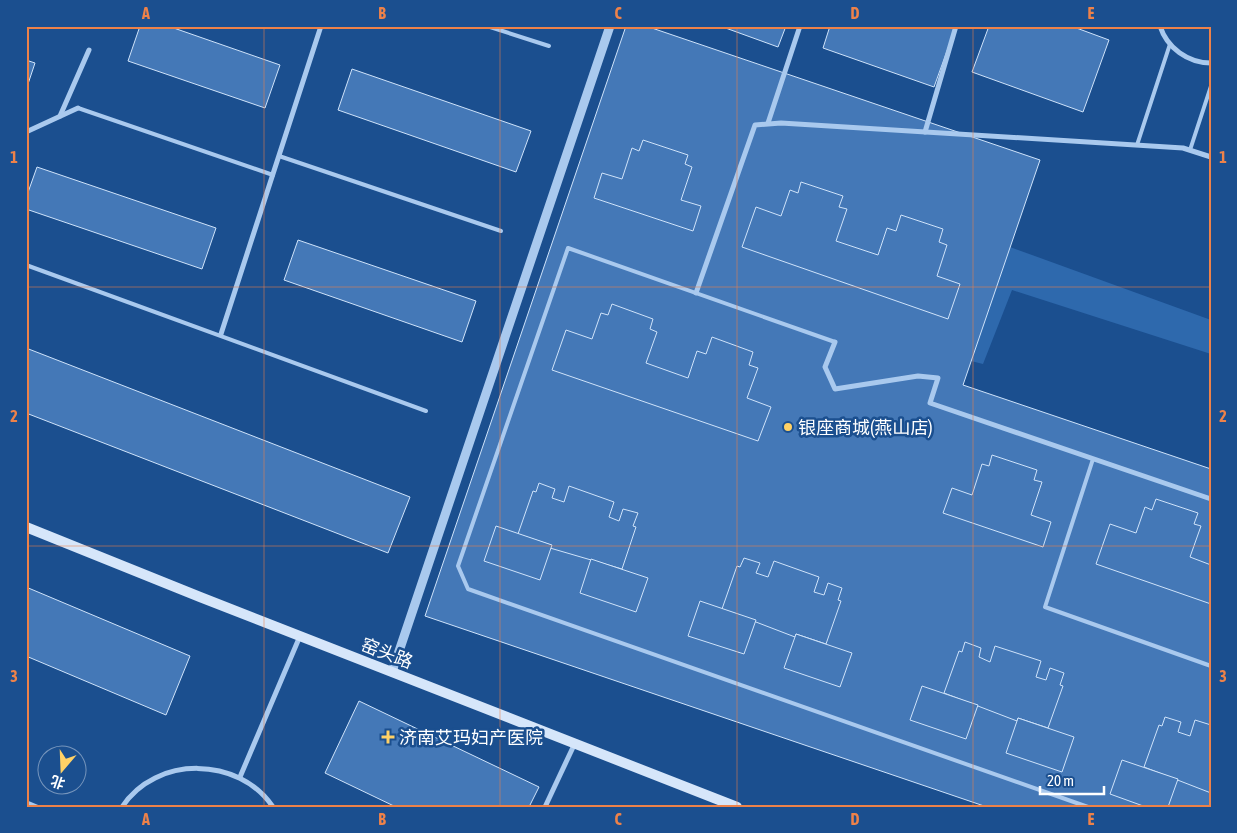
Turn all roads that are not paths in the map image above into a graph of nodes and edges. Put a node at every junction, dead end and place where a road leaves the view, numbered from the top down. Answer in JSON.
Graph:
{"nodes":[{"id":1,"x":321,"y":26,"type":"edge"},
{"id":2,"x":487,"y":26,"type":"edge"},
{"id":3,"x":610,"y":26,"type":"edge"},
{"id":4,"x":800,"y":26,"type":"edge"},
{"id":5,"x":956,"y":26,"type":"edge"},
{"id":6,"x":1160,"y":26,"type":"edge"},
{"id":7,"x":1170,"y":44,"type":"junction"},
{"id":8,"x":549,"y":46,"type":"dead end"},
{"id":9,"x":89,"y":50,"type":"dead end"},
{"id":10,"x":1211,"y":63,"type":"edge"},
{"id":11,"x":1211,"y":86,"type":"edge"},
{"id":12,"x":78,"y":108,"type":"joint"},
{"id":13,"x":60,"y":116,"type":"junction"},
{"id":14,"x":768,"y":124,"type":"junction"},
{"id":15,"x":26,"y":132,"type":"edge"},
{"id":16,"x":924,"y":132,"type":"junction"},
{"id":17,"x":1137,"y":145,"type":"junction"},
{"id":18,"x":1190,"y":150,"type":"junction"},
{"id":19,"x":279,"y":156,"type":"junction"},
{"id":20,"x":1211,"y":157,"type":"edge"},
{"id":21,"x":273,"y":175,"type":"junction"},
{"id":22,"x":502,"y":231,"type":"dead end"},
{"id":23,"x":26,"y":265,"type":"edge"},
{"id":24,"x":696,"y":293,"type":"junction"},
{"id":25,"x":221,"y":334,"type":"junction"},
{"id":26,"x":835,"y":342,"type":"joint"},
{"id":27,"x":426,"y":411,"type":"dead end"},
{"id":28,"x":1093,"y":459,"type":"junction"},
{"id":29,"x":1211,"y":498,"type":"edge"},
{"id":30,"x":26,"y":527,"type":"edge"},
{"id":31,"x":300,"y":636,"type":"junction"},
{"id":32,"x":1211,"y":666,"type":"edge"},
{"id":33,"x":392,"y":672,"type":"junction"},
{"id":34,"x":575,"y":743,"type":"junction"},
{"id":35,"x":240,"y":777,"type":"junction"},
{"id":36,"x":26,"y":802,"type":"edge"},
{"id":37,"x":38,"y":807,"type":"edge"},
{"id":38,"x":122,"y":807,"type":"edge"},
{"id":39,"x":273,"y":807,"type":"edge"},
{"id":40,"x":544,"y":807,"type":"edge"},
{"id":41,"x":737,"y":807,"type":"edge"},
{"id":42,"x":1088,"y":807,"type":"edge"}],
"edges":[{"from":1,"to":19,"type":"street"},
{"from":2,"to":8,"type":"lane"},
{"from":3,"to":33,"type":"street"},
{"from":4,"to":14,"type":"street"},
{"from":5,"to":16,"type":"street"},
{"from":6,"to":7,"type":"street"},
{"from":7,"to":10,"type":"street"},
{"from":7,"to":17,"type":"lane"},
{"from":9,"to":13,"type":"street"},
{"from":11,"to":18,"type":"lane"},
{"from":12,"to":13,"type":"street"},
{"from":12,"to":21,"type":"lane"},
{"from":13,"to":15,"type":"street"},
{"from":14,"to":16,"type":"street"},
{"from":14,"to":24,"type":"street"},
{"from":16,"to":17,"type":"street"},
{"from":17,"to":18,"type":"street"},
{"from":18,"to":20,"type":"street"},
{"from":19,"to":21,"type":"street"},
{"from":19,"to":22,"type":"lane"},
{"from":21,"to":25,"type":"street"},
{"from":23,"to":25,"type":"lane"},
{"from":24,"to":26,"type":"lane"},
{"from":24,"to":42,"type":"lane"},
{"from":25,"to":27,"type":"lane"},
{"from":26,"to":28,"type":"street"},
{"from":28,"to":29,"type":"street"},
{"from":28,"to":32,"type":"lane"},
{"from":30,"to":31,"type":"main road","name":"窑头路"},
{"from":31,"to":33,"type":"main road","name":"窑头路"},
{"from":31,"to":35,"type":"street"},
{"from":33,"to":34,"type":"main road","name":"窑头路"},
{"from":34,"to":40,"type":"street"},
{"from":34,"to":41,"type":"main road","name":"窑头路"},
{"from":35,"to":38,"type":"street"},
{"from":35,"to":39,"type":"street"},
{"from":36,"to":37,"type":"lane"}]}
